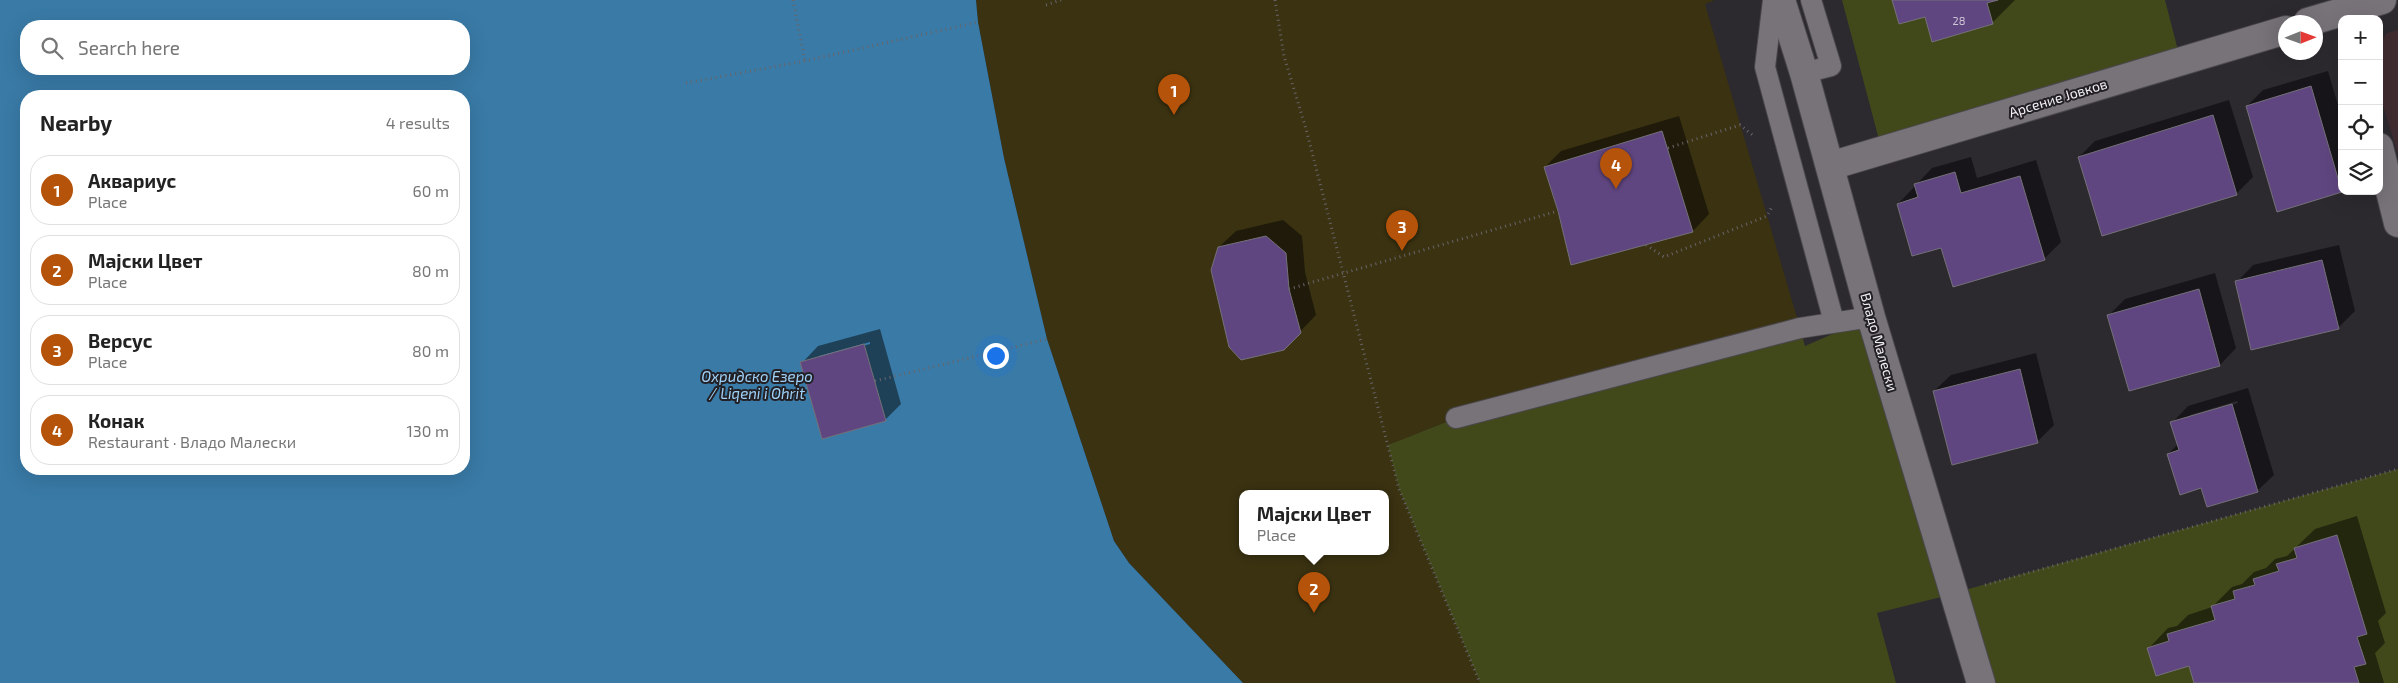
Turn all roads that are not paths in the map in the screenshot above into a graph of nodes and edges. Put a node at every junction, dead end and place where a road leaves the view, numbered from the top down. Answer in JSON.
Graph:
{"nodes":[{"id":1,"x":1773,"y":0,"type":"edge"},
{"id":2,"x":1781,"y":0,"type":"edge"},
{"id":3,"x":1811,"y":0,"type":"edge"},
{"id":4,"x":2382,"y":0,"type":"edge"},
{"id":5,"x":2345,"y":10,"type":"edge"},
{"id":6,"x":2323,"y":17,"type":"edge"},
{"id":7,"x":2278,"y":32,"type":"edge"},
{"id":8,"x":1804,"y":73,"type":"junction"},
{"id":9,"x":2380,"y":150,"type":"edge"},
{"id":10,"x":1830,"y":166,"type":"junction"},
{"id":11,"x":2398,"y":223,"type":"edge"},
{"id":12,"x":1871,"y":317,"type":"junction"},
{"id":13,"x":1834,"y":322,"type":"junction"},
{"id":14,"x":1456,"y":418,"type":"dead end"},
{"id":15,"x":1981,"y":683,"type":"edge"}],
"edges":[{"from":1,"to":13,"type":"lane"},
{"from":2,"to":8,"type":"main road","name":"Владо Малески"},
{"from":3,"to":8,"type":"lane"},
{"from":4,"to":5,"type":"main road"},
{"from":5,"to":6,"type":"main road"},
{"from":7,"to":10,"type":"main road","name":"Арсение Јовков"},
{"from":8,"to":10,"type":"main road","name":"Владо Малески"},
{"from":9,"to":11,"type":"main road"},
{"from":10,"to":12,"type":"main road","name":"Владо Малески"},
{"from":12,"to":13,"type":"lane"},
{"from":12,"to":15,"type":"main road","name":"Владо Малески"},
{"from":13,"to":14,"type":"lane"}]}
